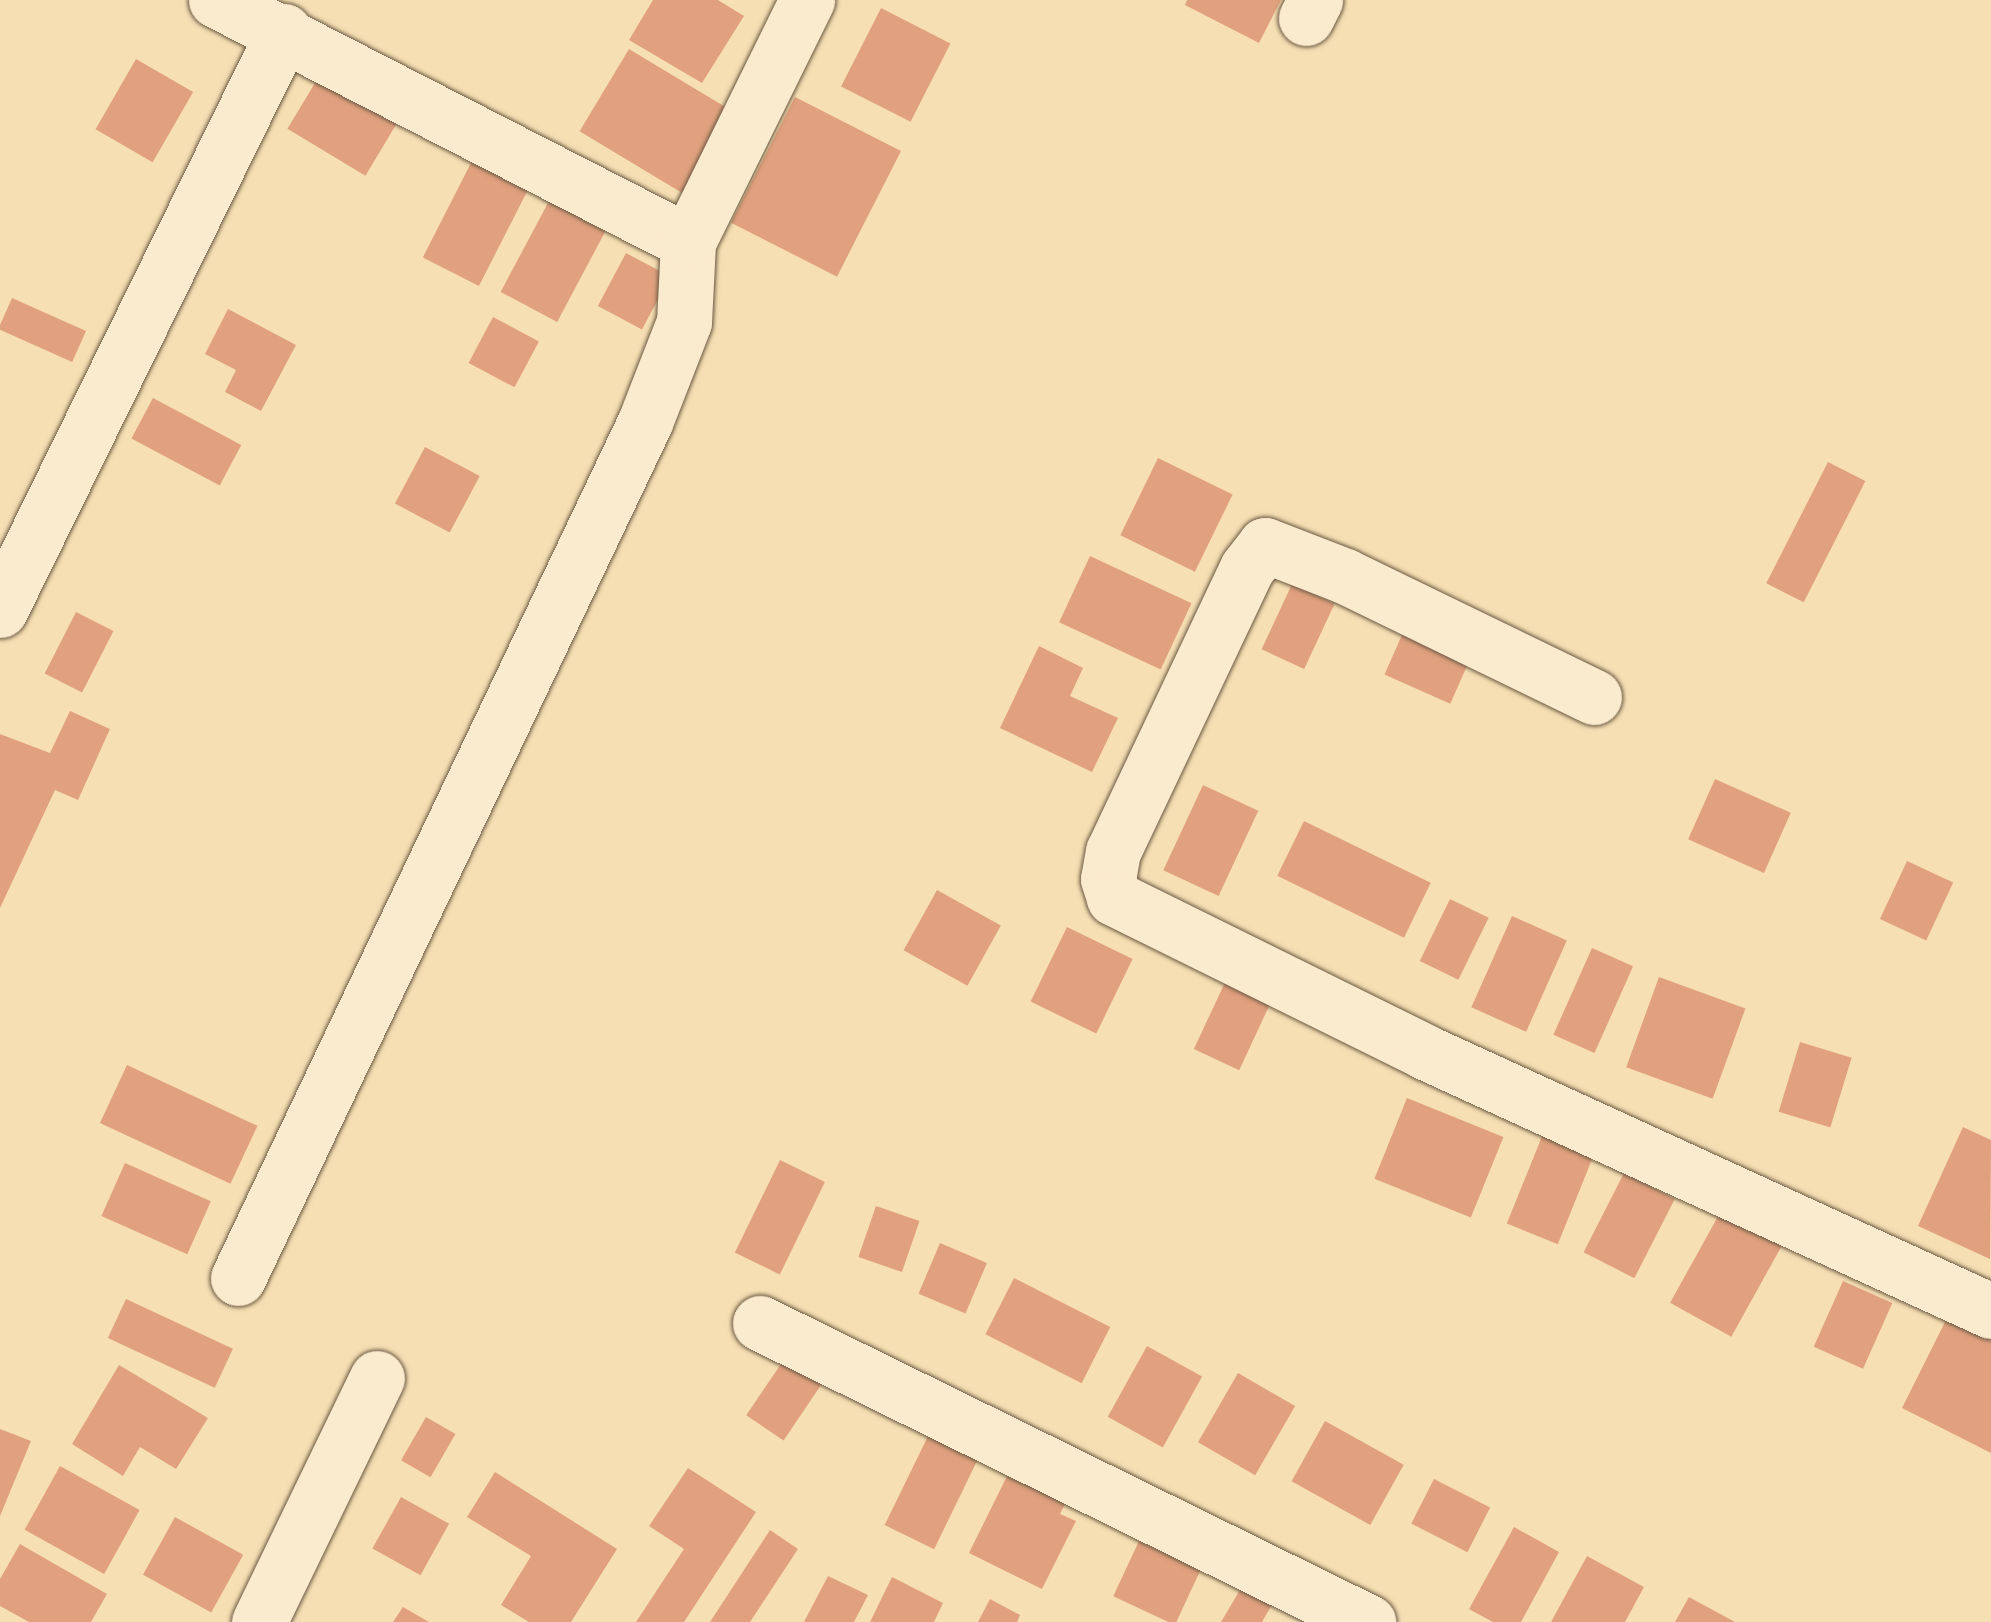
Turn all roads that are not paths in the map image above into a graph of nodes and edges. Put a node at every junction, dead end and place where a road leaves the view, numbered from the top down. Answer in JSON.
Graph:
{"nodes":[{"id":1,"x":216,"y":0,"type":"edge"},
{"id":2,"x":807,"y":0,"type":"edge"},
{"id":3,"x":284,"y":31,"type":"junction"},
{"id":4,"x":688,"y":242,"type":"junction"},
{"id":5,"x":0,"y":610,"type":"edge"},
{"id":6,"x":1594,"y":697,"type":"dead end"},
{"id":7,"x":238,"y":1278,"type":"dead end"},
{"id":8,"x":1991,"y":1311,"type":"edge"},
{"id":9,"x":760,"y":1323,"type":"dead end"},
{"id":10,"x":377,"y":1378,"type":"dead end"},
{"id":11,"x":258,"y":1622,"type":"edge"},
{"id":12,"x":1368,"y":1622,"type":"edge"}],
"edges":[{"from":1,"to":3,"type":"street"},
{"from":2,"to":4,"type":"street"},
{"from":3,"to":4,"type":"street"},
{"from":3,"to":5,"type":"street"},
{"from":4,"to":7,"type":"street"},
{"from":6,"to":8,"type":"street"},
{"from":9,"to":12,"type":"street"},
{"from":10,"to":11,"type":"street"}]}
